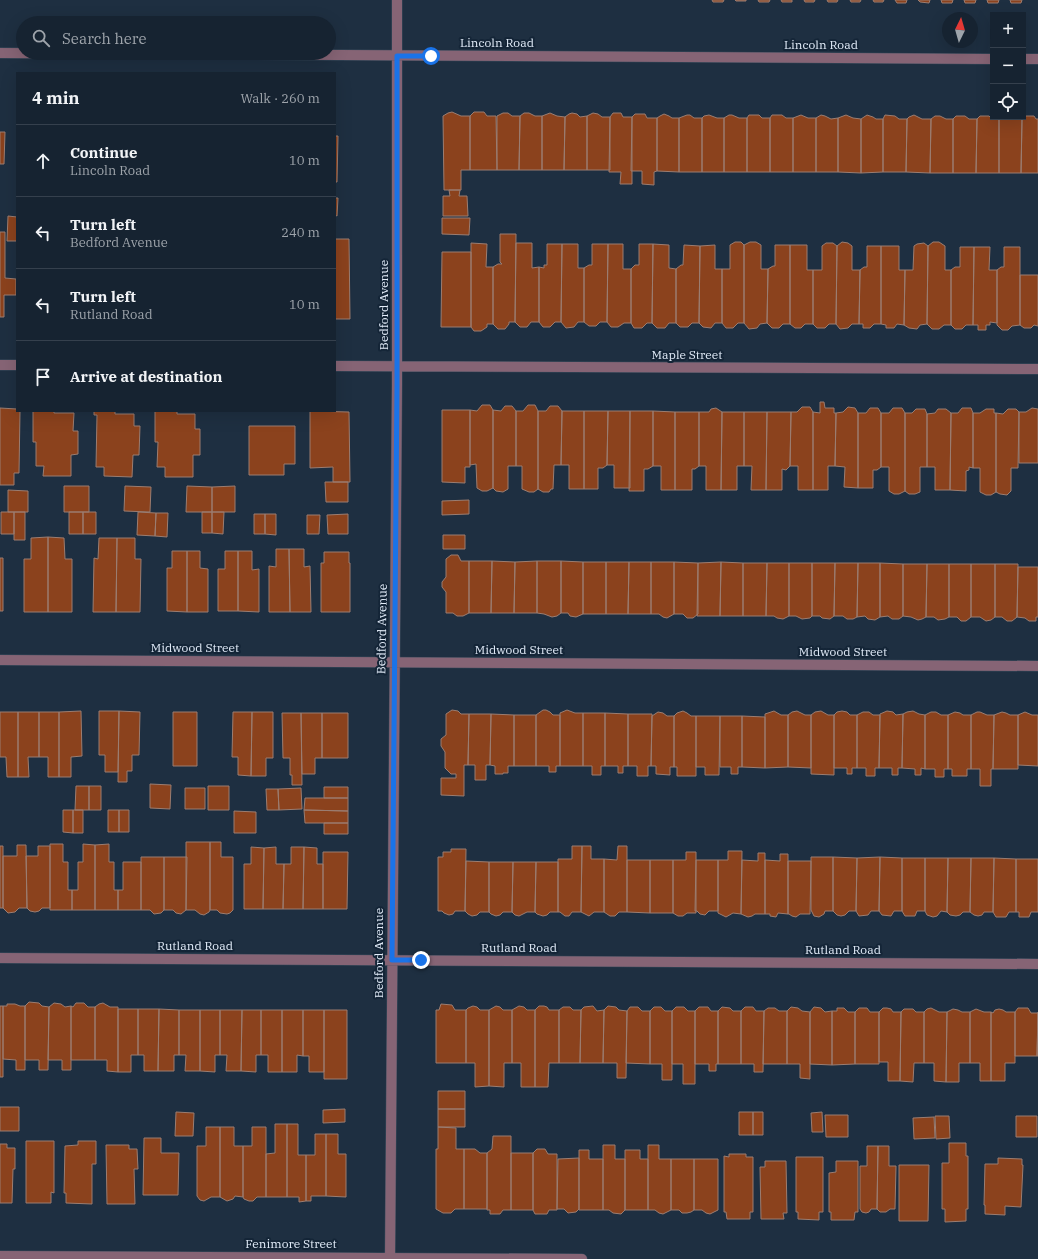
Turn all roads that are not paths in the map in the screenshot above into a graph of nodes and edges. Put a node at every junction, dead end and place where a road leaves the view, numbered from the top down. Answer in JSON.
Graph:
{"nodes":[{"id":1,"x":397,"y":0,"type":"edge"},
{"id":2,"x":0,"y":53,"type":"edge"},
{"id":3,"x":16,"y":53,"type":"edge"},
{"id":4,"x":336,"y":56,"type":"edge"},
{"id":5,"x":397,"y":56,"type":"junction"},
{"id":6,"x":990,"y":59,"type":"edge"},
{"id":7,"x":1026,"y":59,"type":"edge"},
{"id":8,"x":1038,"y":60,"type":"edge"},
{"id":9,"x":0,"y":365,"type":"edge"},
{"id":10,"x":16,"y":365,"type":"edge"},
{"id":11,"x":336,"y":366,"type":"edge"},
{"id":12,"x":397,"y":366,"type":"junction"},
{"id":13,"x":1038,"y":369,"type":"edge"},
{"id":14,"x":0,"y":660,"type":"edge"},
{"id":15,"x":394,"y":662,"type":"junction"},
{"id":16,"x":1038,"y":666,"type":"edge"},
{"id":17,"x":0,"y":958,"type":"edge"},
{"id":18,"x":392,"y":960,"type":"junction"},
{"id":19,"x":1038,"y":964,"type":"edge"},
{"id":20,"x":0,"y":1256,"type":"edge"},
{"id":21,"x":390,"y":1258,"type":"edge"},
{"id":22,"x":582,"y":1259,"type":"edge"}],
"edges":[{"from":1,"to":5,"type":"street","name":"Bedford Avenue"},
{"from":2,"to":3,"type":"street","name":"Lincoln Road"},
{"from":4,"to":5,"type":"street","name":"Lincoln Road"},
{"from":5,"to":6,"type":"street","name":"Lincoln Road"},
{"from":5,"to":12,"type":"street","name":"Bedford Avenue"},
{"from":7,"to":8,"type":"street"},
{"from":9,"to":10,"type":"street"},
{"from":11,"to":12,"type":"street","name":"Maple Street"},
{"from":12,"to":13,"type":"street","name":"Maple Street"},
{"from":12,"to":15,"type":"street","name":"Bedford Avenue"},
{"from":14,"to":15,"type":"street","name":"Midwood Street"},
{"from":15,"to":16,"type":"street","name":"Midwood Street"},
{"from":15,"to":18,"type":"street","name":"Bedford Avenue"},
{"from":17,"to":18,"type":"street","name":"Rutland Road"},
{"from":18,"to":19,"type":"street","name":"Rutland Road"},
{"from":18,"to":21,"type":"street","name":"Bedford Avenue"},
{"from":20,"to":21,"type":"street","name":"Fenimore Street"},
{"from":21,"to":22,"type":"street","name":"Fenimore Street"}]}
